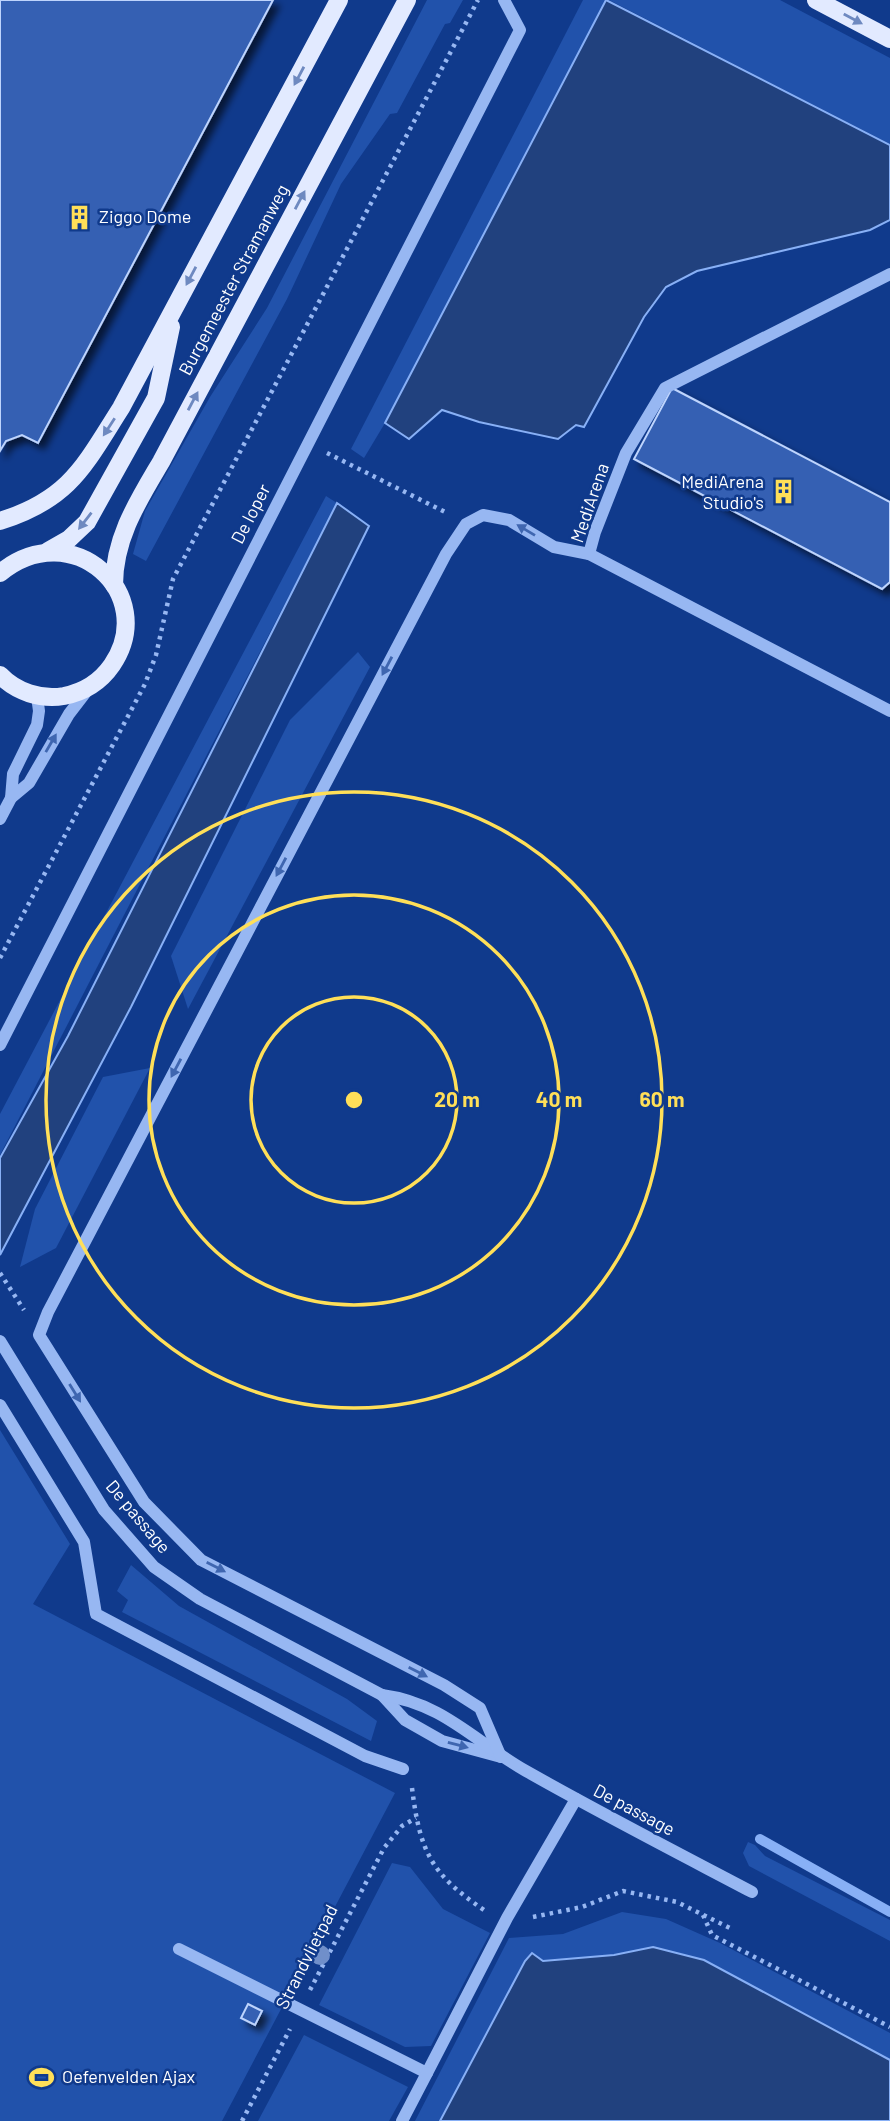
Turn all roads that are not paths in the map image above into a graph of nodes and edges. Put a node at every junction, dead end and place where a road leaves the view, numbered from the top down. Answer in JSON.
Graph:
{"nodes":[{"id":1,"x":340,"y":0,"type":"edge"},
{"id":2,"x":407,"y":0,"type":"edge"},
{"id":3,"x":504,"y":0,"type":"edge"},
{"id":4,"x":816,"y":0,"type":"edge"},
{"id":5,"x":890,"y":39,"type":"edge"},
{"id":6,"x":890,"y":274,"type":"edge"},
{"id":7,"x":176,"y":303,"type":"junction"},
{"id":8,"x":0,"y":521,"type":"edge"},
{"id":9,"x":48,"y":551,"type":"junction"},
{"id":10,"x":589,"y":554,"type":"junction"},
{"id":11,"x":4,"y":568,"type":"edge"},
{"id":12,"x":114,"y":584,"type":"junction"},
{"id":13,"x":0,"y":675,"type":"edge"},
{"id":14,"x":92,"y":685,"type":"junction"},
{"id":15,"x":37,"y":696,"type":"junction"},
{"id":16,"x":890,"y":711,"type":"edge"},
{"id":17,"x":11,"y":798,"type":"junction"},
{"id":18,"x":0,"y":819,"type":"edge"},
{"id":19,"x":0,"y":1045,"type":"edge"},
{"id":20,"x":2,"y":1344,"type":"edge"},
{"id":21,"x":0,"y":1405,"type":"edge"},
{"id":22,"x":382,"y":1695,"type":"junction"},
{"id":23,"x":500,"y":1756,"type":"junction"},
{"id":24,"x":403,"y":1769,"type":"dead end"},
{"id":25,"x":576,"y":1800,"type":"junction"},
{"id":26,"x":752,"y":1892,"type":"dead end"},
{"id":27,"x":178,"y":1949,"type":"dead end"},
{"id":28,"x":427,"y":2073,"type":"junction"},
{"id":29,"x":402,"y":2121,"type":"edge"}],
"edges":[{"from":1,"to":7,"type":"main road","one_way":true},
{"from":12,"to":2,"type":"main road","name":"Burgemeester Stramanweg","one_way":true},
{"from":3,"to":19,"type":"street","name":"De loper"},
{"from":4,"to":5,"type":"main road","one_way":true},
{"from":6,"to":10,"type":"street","name":"MediArena"},
{"from":7,"to":8,"type":"main road","one_way":true},
{"from":7,"to":9,"type":"main road","one_way":true},
{"from":9,"to":11,"type":"main road"},
{"from":9,"to":12,"type":"main road"},
{"from":10,"to":16,"type":"street","name":"MediArena"},
{"from":10,"to":23,"type":"street","one_way":true},
{"from":12,"to":14,"type":"main road"},
{"from":13,"to":15,"type":"main road"},
{"from":14,"to":15,"type":"main road"},
{"from":17,"to":14,"type":"street","one_way":true},
{"from":15,"to":17,"type":"street"},
{"from":17,"to":18,"type":"street"},
{"from":20,"to":22,"type":"street","name":"De passage"},
{"from":21,"to":24,"type":"street"},
{"from":22,"to":23,"type":"street","name":"De passage"},
{"from":22,"to":23,"type":"street","name":"De passage","one_way":true},
{"from":23,"to":25,"type":"street","name":"De passage"},
{"from":25,"to":26,"type":"street","name":"De passage"},
{"from":25,"to":28,"type":"street"},
{"from":27,"to":28,"type":"street"},
{"from":28,"to":29,"type":"street"}]}
